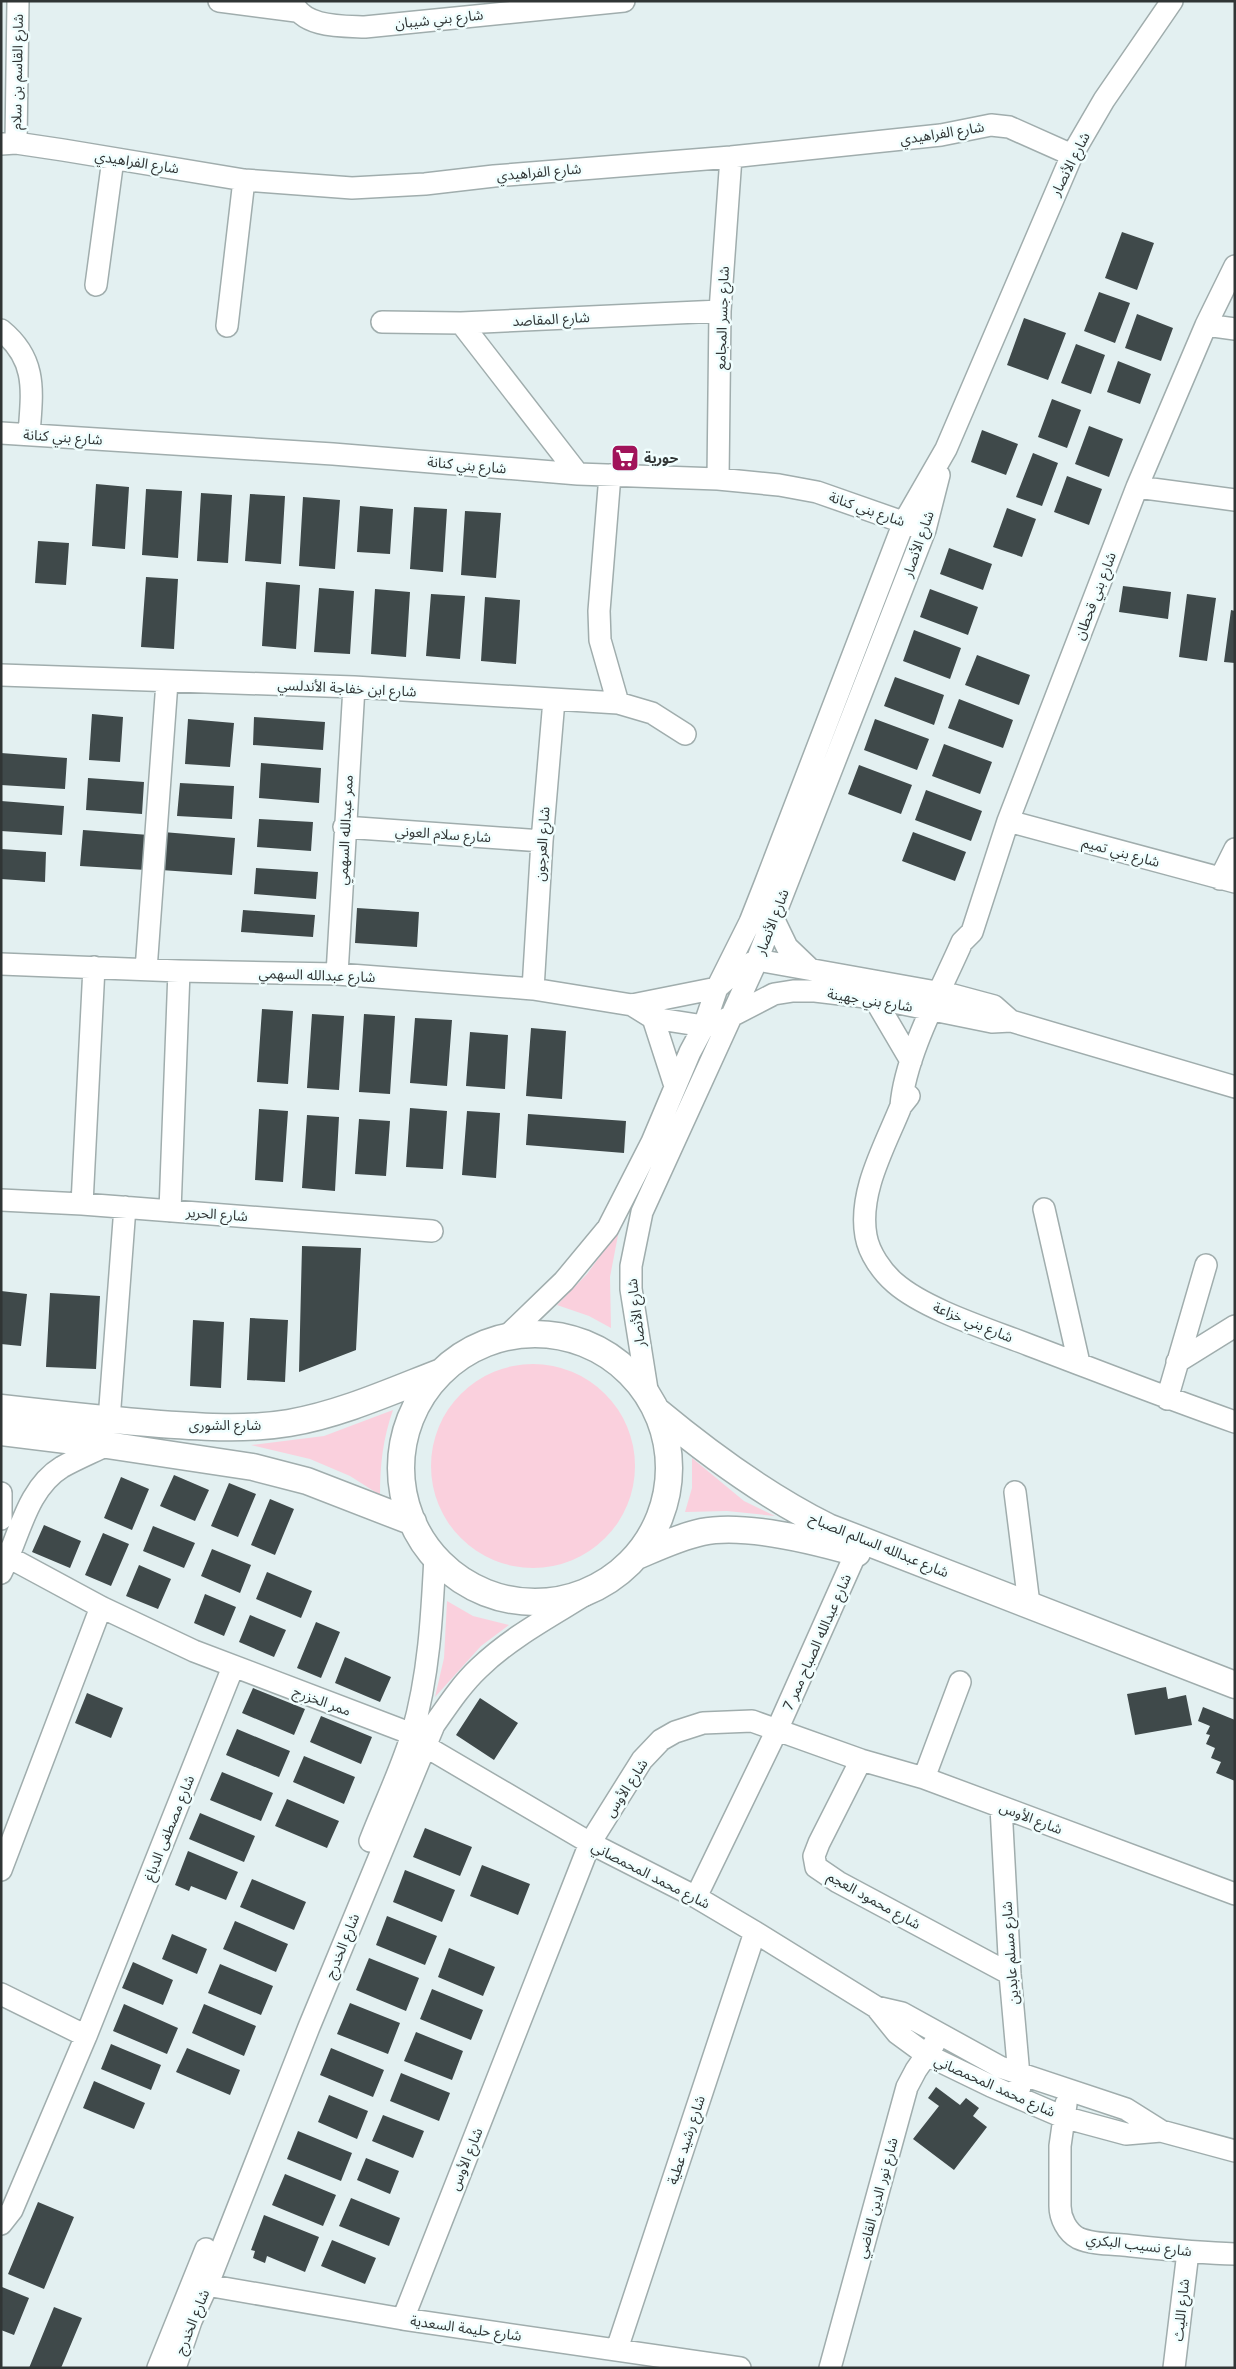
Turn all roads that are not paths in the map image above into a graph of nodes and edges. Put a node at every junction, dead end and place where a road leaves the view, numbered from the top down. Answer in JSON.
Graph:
{"nodes":[{"id":1,"x":18,"y":1,"type":"edge"},
{"id":2,"x":219,"y":1,"type":"edge"},
{"id":3,"x":624,"y":1,"type":"edge"},
{"id":4,"x":1172,"y":1,"type":"edge"},
{"id":5,"x":294,"y":6,"type":"edge"},
{"id":6,"x":9,"y":144,"type":"edge"},
{"id":7,"x":1072,"y":155,"type":"junction"},
{"id":8,"x":731,"y":157,"type":"junction"},
{"id":9,"x":114,"y":159,"type":"junction"},
{"id":10,"x":244,"y":180,"type":"junction"},
{"id":11,"x":1235,"y":266,"type":"edge"},
{"id":12,"x":96,"y":286,"type":"dead end"},
{"id":13,"x":720,"y":310,"type":"junction"},
{"id":14,"x":382,"y":322,"type":"dead end"},
{"id":15,"x":461,"y":323,"type":"junction"},
{"id":16,"x":1206,"y":325,"type":"junction"},
{"id":17,"x":227,"y":326,"type":"dead end"},
{"id":18,"x":1235,"y":329,"type":"edge"},
{"id":19,"x":1,"y":330,"type":"edge"},
{"id":20,"x":1,"y":433,"type":"edge"},
{"id":21,"x":29,"y":434,"type":"junction"},
{"id":22,"x":946,"y":449,"type":"junction"},
{"id":23,"x":578,"y":474,"type":"junction"},
{"id":24,"x":610,"y":475,"type":"junction"},
{"id":25,"x":718,"y":479,"type":"junction"},
{"id":26,"x":1137,"y":487,"type":"junction"},
{"id":27,"x":1235,"y":500,"type":"edge"},
{"id":28,"x":904,"y":522,"type":"junction"},
{"id":29,"x":925,"y":530,"type":"junction"},
{"id":30,"x":856,"y":647,"type":"junction"},
{"id":31,"x":878,"y":652,"type":"junction"},
{"id":32,"x":1,"y":675,"type":"edge"},
{"id":33,"x":167,"y":682,"type":"junction"},
{"id":34,"x":354,"y":687,"type":"junction"},
{"id":35,"x":554,"y":700,"type":"junction"},
{"id":36,"x":618,"y":703,"type":"junction"},
{"id":37,"x":684,"y":734,"type":"dead end"},
{"id":38,"x":806,"y":807,"type":"junction"},
{"id":39,"x":1008,"y":821,"type":"junction"},
{"id":40,"x":344,"y":826,"type":"junction"},
{"id":41,"x":542,"y":842,"type":"junction"},
{"id":42,"x":1235,"y":849,"type":"edge"},
{"id":43,"x":1227,"y":880,"type":"edge"},
{"id":44,"x":772,"y":918,"type":"junction"},
{"id":45,"x":757,"y":960,"type":"junction"},
{"id":46,"x":1,"y":964,"type":"edge"},
{"id":47,"x":94,"y":967,"type":"junction"},
{"id":48,"x":810,"y":969,"type":"junction"},
{"id":49,"x":146,"y":970,"type":"junction"},
{"id":50,"x":179,"y":971,"type":"junction"},
{"id":51,"x":337,"y":974,"type":"junction"},
{"id":52,"x":717,"y":988,"type":"junction"},
{"id":53,"x":533,"y":989,"type":"junction"},
{"id":54,"x":874,"y":998,"type":"junction"},
{"id":55,"x":943,"y":1003,"type":"junction"},
{"id":56,"x":632,"y":1005,"type":"junction"},
{"id":57,"x":732,"y":1015,"type":"junction"},
{"id":58,"x":653,"y":1018,"type":"junction"},
{"id":59,"x":704,"y":1026,"type":"junction"},
{"id":60,"x":911,"y":1061,"type":"junction"},
{"id":61,"x":675,"y":1086,"type":"junction"},
{"id":62,"x":1235,"y":1087,"type":"edge"},
{"id":63,"x":901,"y":1106,"type":"junction"},
{"id":64,"x":1,"y":1200,"type":"edge"},
{"id":65,"x":82,"y":1204,"type":"junction"},
{"id":66,"x":125,"y":1207,"type":"junction"},
{"id":67,"x":1044,"y":1209,"type":"dead end"},
{"id":68,"x":170,"y":1211,"type":"junction"},
{"id":69,"x":432,"y":1231,"type":"dead end"},
{"id":70,"x":1206,"y":1265,"type":"dead end"},
{"id":71,"x":1235,"y":1326,"type":"edge"},
{"id":72,"x":506,"y":1337,"type":"junction"},
{"id":73,"x":1177,"y":1362,"type":"junction"},
{"id":74,"x":1079,"y":1363,"type":"junction"},
{"id":75,"x":441,"y":1372,"type":"junction"},
{"id":76,"x":1167,"y":1399,"type":"junction"},
{"id":77,"x":653,"y":1403,"type":"junction"},
{"id":78,"x":1,"y":1408,"type":"edge"},
{"id":79,"x":1235,"y":1422,"type":"edge"},
{"id":80,"x":1,"y":1432,"type":"edge"},
{"id":81,"x":108,"y":1432,"type":"junction"},
{"id":82,"x":1015,"y":1492,"type":"dead end"},
{"id":83,"x":1,"y":1494,"type":"edge"},
{"id":84,"x":1,"y":1519,"type":"edge"},
{"id":85,"x":413,"y":1522,"type":"junction"},
{"id":86,"x":856,"y":1553,"type":"junction"},
{"id":87,"x":435,"y":1556,"type":"junction"},
{"id":88,"x":637,"y":1556,"type":"junction"},
{"id":89,"x":4,"y":1561,"type":"edge"},
{"id":90,"x":596,"y":1588,"type":"junction"},
{"id":91,"x":1029,"y":1604,"type":"junction"},
{"id":92,"x":101,"y":1607,"type":"junction"},
{"id":93,"x":1066,"y":1621,"type":"junction"},
{"id":94,"x":232,"y":1667,"type":"junction"},
{"id":95,"x":960,"y":1682,"type":"dead end"},
{"id":96,"x":1235,"y":1685,"type":"edge"},
{"id":97,"x":777,"y":1730,"type":"junction"},
{"id":98,"x":418,"y":1740,"type":"junction"},
{"id":99,"x":861,"y":1760,"type":"junction"},
{"id":100,"x":924,"y":1778,"type":"junction"},
{"id":101,"x":1001,"y":1807,"type":"junction"},
{"id":102,"x":590,"y":1844,"type":"junction"},
{"id":103,"x":1,"y":1870,"type":"edge"},
{"id":104,"x":1235,"y":1894,"type":"edge"},
{"id":105,"x":696,"y":1897,"type":"junction"},
{"id":106,"x":755,"y":1932,"type":"junction"},
{"id":107,"x":1010,"y":1974,"type":"junction"},
{"id":108,"x":1,"y":1994,"type":"edge"},
{"id":109,"x":876,"y":2007,"type":"junction"},
{"id":110,"x":940,"y":2035,"type":"junction"},
{"id":111,"x":86,"y":2036,"type":"junction"},
{"id":112,"x":927,"y":2055,"type":"junction"},
{"id":113,"x":1020,"y":2074,"type":"junction"},
{"id":114,"x":1068,"y":2091,"type":"junction"},
{"id":115,"x":1020,"y":2099,"type":"junction"},
{"id":116,"x":1063,"y":2117,"type":"junction"},
{"id":117,"x":1162,"y":2131,"type":"junction"},
{"id":118,"x":1235,"y":2151,"type":"edge"},
{"id":119,"x":1,"y":2224,"type":"edge"},
{"id":120,"x":1188,"y":2252,"type":"junction"},
{"id":121,"x":1235,"y":2254,"type":"edge"},
{"id":122,"x":199,"y":2284,"type":"junction"},
{"id":123,"x":403,"y":2319,"type":"junction"},
{"id":124,"x":617,"y":2348,"type":"junction"},
{"id":125,"x":158,"y":2368,"type":"edge"},
{"id":126,"x":174,"y":2368,"type":"edge"},
{"id":127,"x":740,"y":2368,"type":"edge"},
{"id":128,"x":830,"y":2368,"type":"edge"},
{"id":129,"x":1174,"y":2368,"type":"edge"}],
"edges":[{"from":1,"to":6,"type":"street","name":"شارع القاسم بن سلام"},
{"from":2,"to":5,"type":"street","name":"شارع بني شيبان"},
{"from":3,"to":5,"type":"street","name":"شارع بني شيبان"},
{"from":4,"to":7,"type":"street","name":"شارع الأنصار"},
{"from":6,"to":9,"type":"street","name":"شارع الفراهيدي"},
{"from":7,"to":8,"type":"street","name":"شارع الفراهيدي"},
{"from":7,"to":22,"type":"street","name":"شارع الأنصار"},
{"from":8,"to":10,"type":"street","name":"شارع الفراهيدي"},
{"from":8,"to":13,"type":"street","name":"شارع جسر المجامع"},
{"from":9,"to":10,"type":"street","name":"شارع الفراهيدي"},
{"from":9,"to":12,"type":"street"},
{"from":10,"to":17,"type":"street"},
{"from":11,"to":16,"type":"street","name":"شارع بني قحطان"},
{"from":13,"to":15,"type":"street","name":"شارع المقاصد"},
{"from":13,"to":25,"type":"street","name":"شارع جسر المجامع"},
{"from":14,"to":15,"type":"street","name":"شارع المقاصد"},
{"from":15,"to":23,"type":"street"},
{"from":16,"to":18,"type":"street"},
{"from":16,"to":26,"type":"street","name":"شارع بني قحطان"},
{"from":19,"to":21,"type":"street"},
{"from":20,"to":21,"type":"street","name":"شارع بني كنانة"},
{"from":21,"to":23,"type":"street","name":"شارع بني كنانة"},
{"from":22,"to":28,"type":"street","name":"شارع الأنصار"},
{"from":22,"to":29,"type":"street","name":"شارع الأنصار"},
{"from":23,"to":24,"type":"street","name":"شارع بني كنانة"},
{"from":24,"to":25,"type":"street","name":"شارع بني كنانة"},
{"from":24,"to":36,"type":"street"},
{"from":25,"to":28,"type":"street","name":"شارع بني كنانة"},
{"from":26,"to":27,"type":"street"},
{"from":26,"to":39,"type":"street","name":"شارع بني قحطان"},
{"from":28,"to":29,"type":"street","name":"شارع بني كنانة"},
{"from":28,"to":30,"type":"street","name":"شارع الأنصار"},
{"from":29,"to":31,"type":"street","name":"شارع الأنصار"},
{"from":30,"to":31,"type":"street"},
{"from":30,"to":38,"type":"street","name":"شارع الأنصار"},
{"from":31,"to":38,"type":"street","name":"شارع الأنصار"},
{"from":32,"to":33,"type":"street","name":"شارع ابن خفاجة الأندلسي"},
{"from":33,"to":34,"type":"street","name":"شارع ابن خفاجة الأندلسي"},
{"from":33,"to":49,"type":"street"},
{"from":34,"to":35,"type":"street","name":"شارع ابن خفاجة الأندلسي"},
{"from":34,"to":40,"type":"street","name":"ممر عبدالله السهمي"},
{"from":35,"to":36,"type":"street","name":"شارع ابن خفاجة الأندلسي"},
{"from":35,"to":41,"type":"street","name":"شارع العرجون"},
{"from":36,"to":37,"type":"street","name":"شارع ابن خفاجة الأندلسي"},
{"from":38,"to":44,"type":"street","name":"شارع الأنصار"},
{"from":38,"to":52,"type":"street","name":"شارع الأنصار"},
{"from":39,"to":43,"type":"street","name":"شارع بني تميم"},
{"from":39,"to":55,"type":"street","name":"شارع بني قحطان"},
{"from":40,"to":41,"type":"street","name":"شارع سلام العوني"},
{"from":40,"to":51,"type":"street","name":"ممر عبدالله السهمي"},
{"from":41,"to":53,"type":"street","name":"شارع العرجون"},
{"from":42,"to":43,"type":"street"},
{"from":44,"to":45,"type":"street","name":"شارع الأنصار"},
{"from":44,"to":48,"type":"street"},
{"from":45,"to":48,"type":"street","name":"شارع بني جهينة"},
{"from":45,"to":52,"type":"street"},
{"from":45,"to":57,"type":"street","name":"شارع الأنصار"},
{"from":46,"to":47,"type":"street","name":"شارع عبدالله السهمي"},
{"from":47,"to":49,"type":"street","name":"شارع عبدالله السهمي"},
{"from":47,"to":65,"type":"street"},
{"from":48,"to":55,"type":"street","name":"شارع بني جهينة"},
{"from":49,"to":50,"type":"street","name":"شارع عبدالله السهمي"},
{"from":50,"to":51,"type":"street","name":"شارع عبدالله السهمي"},
{"from":50,"to":68,"type":"street"},
{"from":51,"to":53,"type":"street","name":"شارع عبدالله السهمي"},
{"from":52,"to":56,"type":"street","name":"شارع عبدالله السهمي"},
{"from":52,"to":59,"type":"street","name":"شارع الأنصار"},
{"from":53,"to":56,"type":"street","name":"شارع عبدالله السهمي"},
{"from":54,"to":55,"type":"street","name":"شارع بني جهينة"},
{"from":54,"to":57,"type":"street","name":"شارع بني جهينة"},
{"from":54,"to":60,"type":"street"},
{"from":55,"to":60,"type":"street","name":"شارع بني خزاعة"},
{"from":55,"to":62,"type":"street","name":"شارع بني جهينة"},
{"from":55,"to":63,"type":"street","name":"شارع بني خزاعة"},
{"from":56,"to":58,"type":"street","name":"شارع عبدالله السهمي"},
{"from":57,"to":59,"type":"street","name":"شارع عبدالله السهمي"},
{"from":57,"to":77,"type":"street","name":"شارع الأنصار"},
{"from":58,"to":59,"type":"street","name":"شارع عبدالله السهمي"},
{"from":58,"to":61,"type":"street"},
{"from":59,"to":61,"type":"street","name":"شارع الأنصار"},
{"from":60,"to":63,"type":"street","name":"شارع بني خزاعة"},
{"from":61,"to":72,"type":"street","name":"شارع الأنصار"},
{"from":63,"to":74,"type":"street","name":"شارع بني خزاعة"},
{"from":64,"to":65,"type":"street","name":"شارع الحرير"},
{"from":65,"to":66,"type":"street","name":"شارع الحرير"},
{"from":66,"to":68,"type":"street","name":"شارع الحرير"},
{"from":66,"to":81,"type":"street"},
{"from":67,"to":74,"type":"street"},
{"from":68,"to":69,"type":"street","name":"شارع الحرير"},
{"from":70,"to":73,"type":"street"},
{"from":71,"to":73,"type":"street"},
{"from":72,"to":75,"type":"main road"},
{"from":72,"to":77,"type":"main road"},
{"from":73,"to":76,"type":"street"},
{"from":74,"to":76,"type":"street","name":"شارع بني خزاعة"},
{"from":75,"to":81,"type":"main road","name":"شارع الشورى"},
{"from":75,"to":85,"type":"main road"},
{"from":76,"to":79,"type":"street","name":"شارع بني خزاعة"},
{"from":77,"to":88,"type":"main road"},
{"from":77,"to":91,"type":"main road","name":"شارع عبدالله السالم الصباح"},
{"from":78,"to":81,"type":"main road","name":"شارع الشورى"},
{"from":80,"to":81,"type":"main road","name":"شارع الشورى"},
{"from":81,"to":85,"type":"main road","name":"شارع الشورى"},
{"from":81,"to":89,"type":"street"},
{"from":82,"to":91,"type":"street"},
{"from":83,"to":84,"type":"street"},
{"from":85,"to":87,"type":"main road"},
{"from":86,"to":88,"type":"main road","name":"شارع عبدالله السالم الصباح"},
{"from":86,"to":93,"type":"main road","name":"شارع عبدالله السالم الصباح"},
{"from":86,"to":97,"type":"street","name":"شارع عبدالله الصباح ممر 7"},
{"from":87,"to":90,"type":"main road"},
{"from":87,"to":98,"type":"street","name":"شارع الخدرج"},
{"from":88,"to":90,"type":"main road"},
{"from":89,"to":92,"type":"street"},
{"from":90,"to":98,"type":"street","name":"شارع الخدرج"},
{"from":91,"to":93,"type":"main road","name":"شارع عبدالله السالم الصباح"},
{"from":92,"to":94,"type":"street"},
{"from":92,"to":103,"type":"street"},
{"from":93,"to":96,"type":"main road","name":"شارع عبدالله السالم الصباح"},
{"from":94,"to":98,"type":"street","name":"ممر الخزرج"},
{"from":94,"to":111,"type":"street","name":"شارع مصطفى الدباغ"},
{"from":95,"to":100,"type":"street"},
{"from":97,"to":99,"type":"street","name":"شارع الأوس"},
{"from":97,"to":102,"type":"street","name":"شارع الأوس"},
{"from":97,"to":105,"type":"street","name":"شارع عبدالله الصباح ممر 7"},
{"from":98,"to":102,"type":"street","name":"شارع محمد المحمصاني"},
{"from":98,"to":122,"type":"street","name":"شارع الخدرج"},
{"from":99,"to":100,"type":"street","name":"شارع الأوس"},
{"from":99,"to":107,"type":"street","name":"شارع محمود العجم"},
{"from":100,"to":101,"type":"street","name":"شارع الأوس"},
{"from":101,"to":104,"type":"street","name":"شارع الأوس"},
{"from":101,"to":107,"type":"street","name":"شارع مسلم عابدين"},
{"from":102,"to":105,"type":"street","name":"شارع محمد المحمصاني"},
{"from":102,"to":123,"type":"street","name":"شارع الأوس"},
{"from":105,"to":106,"type":"street","name":"شارع محمد المحمصاني"},
{"from":106,"to":109,"type":"street","name":"شارع محمد المحمصاني"},
{"from":106,"to":124,"type":"street","name":"شارع رشيد عطية"},
{"from":107,"to":113,"type":"street","name":"شارع مسلم عابدين"},
{"from":108,"to":111,"type":"street"},
{"from":109,"to":110,"type":"street","name":"شارع محمد المحمصاني"},
{"from":109,"to":112,"type":"street","name":"شارع محمد المحمصاني"},
{"from":110,"to":112,"type":"street","name":"شارع نور الدين القاضي"},
{"from":110,"to":113,"type":"street","name":"شارع محمد المحمصاني"},
{"from":111,"to":119,"type":"street","name":"شارع مصطفى الدباغ"},
{"from":112,"to":115,"type":"street","name":"شارع محمد المحمصاني"},
{"from":112,"to":128,"type":"street","name":"شارع نور الدين القاضي"},
{"from":113,"to":114,"type":"street","name":"شارع محمد المحمصاني"},
{"from":113,"to":115,"type":"street","name":"شارع مسلم عابدين"},
{"from":114,"to":116,"type":"street","name":"شارع نسيب البكري"},
{"from":114,"to":117,"type":"street","name":"شارع محمد المحمصاني"},
{"from":115,"to":116,"type":"street","name":"شارع محمد المحمصاني"},
{"from":116,"to":117,"type":"street","name":"شارع محمد المحمصاني"},
{"from":116,"to":120,"type":"street","name":"شارع نسيب البكري"},
{"from":117,"to":118,"type":"street","name":"شارع محمد المحمصاني"},
{"from":120,"to":121,"type":"street","name":"شارع نسيب البكري"},
{"from":120,"to":129,"type":"street","name":"شارع الليث"},
{"from":122,"to":123,"type":"street","name":"شارع حليمة السعدية"},
{"from":122,"to":125,"type":"street","name":"شارع الخدرج"},
{"from":122,"to":126,"type":"street","name":"شارع الخدرج"},
{"from":123,"to":124,"type":"street","name":"شارع حليمة السعدية"},
{"from":124,"to":127,"type":"street","name":"شارع حليمة السعدية"}]}
